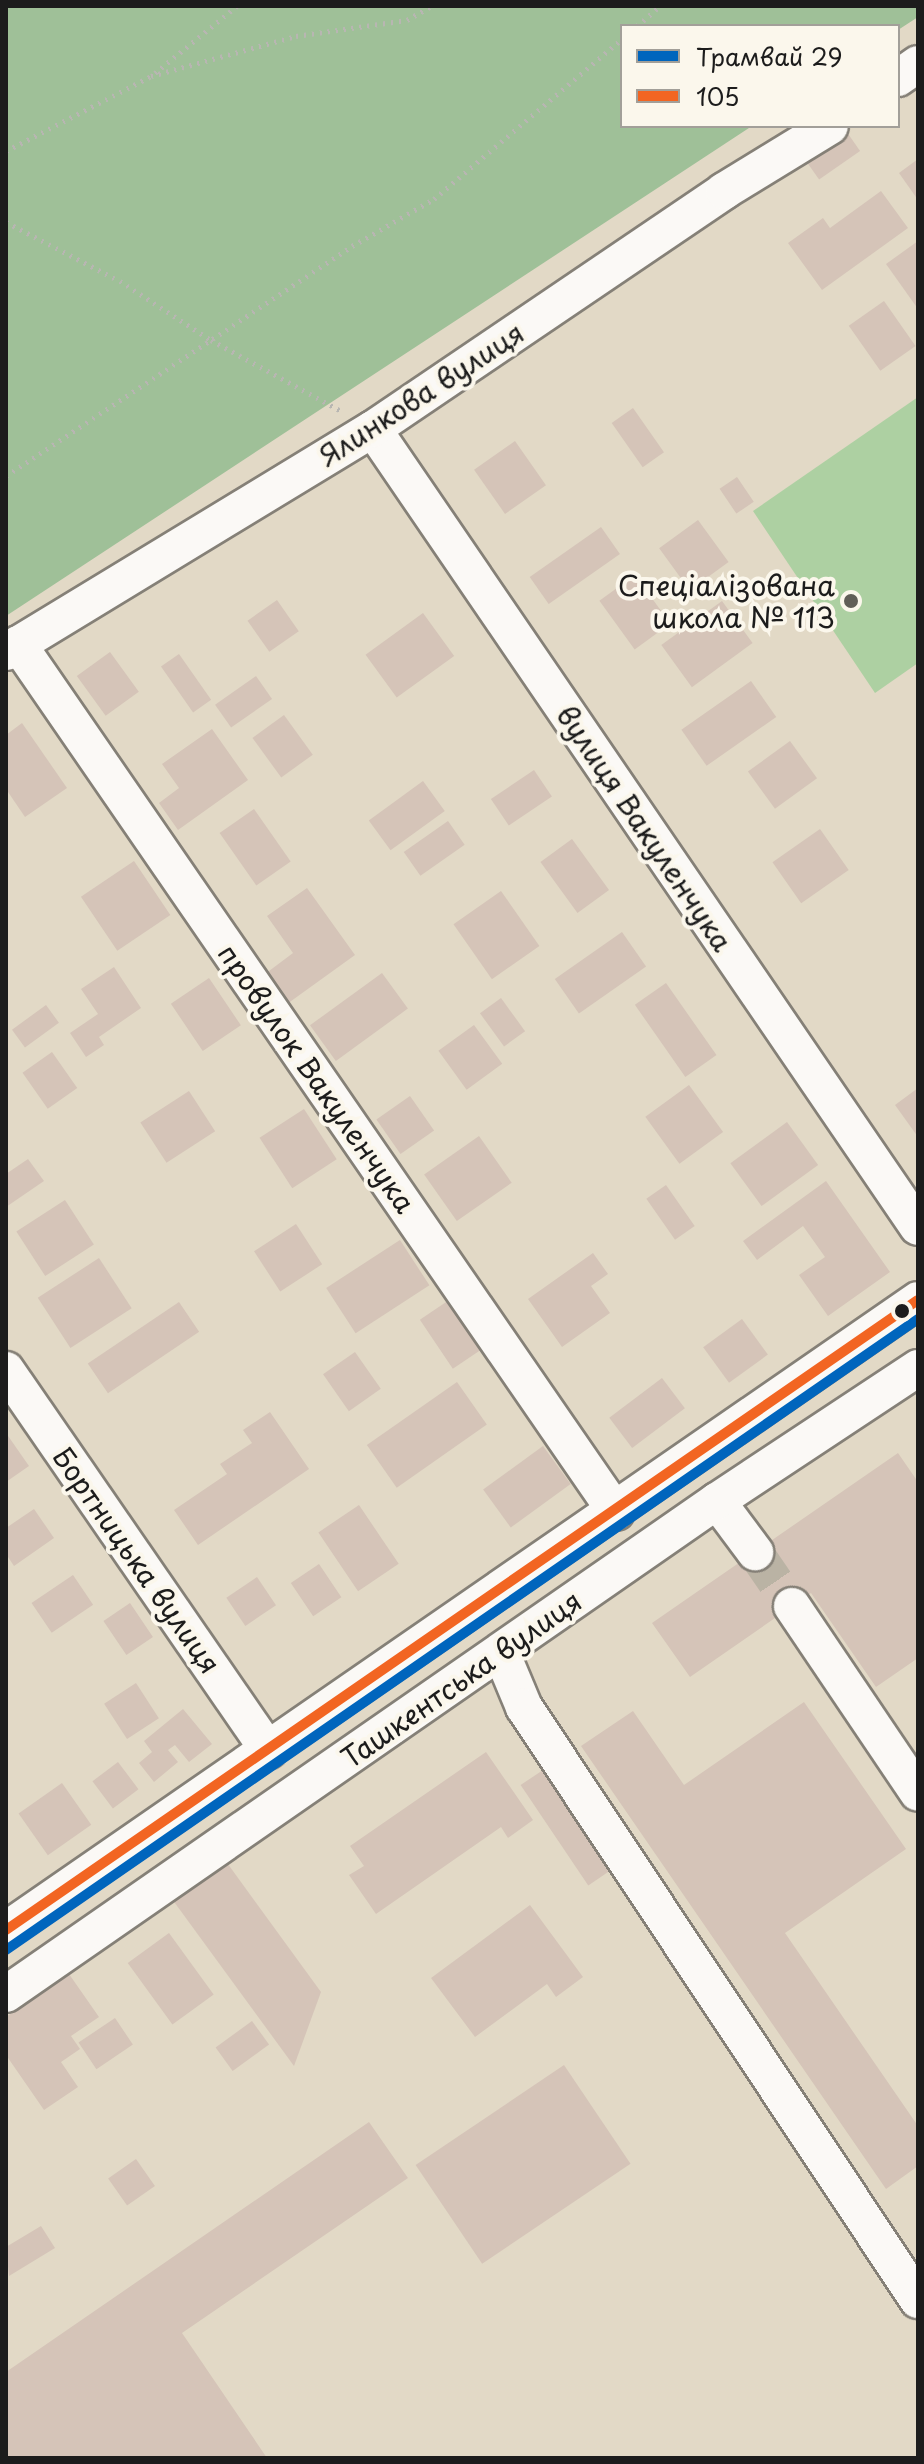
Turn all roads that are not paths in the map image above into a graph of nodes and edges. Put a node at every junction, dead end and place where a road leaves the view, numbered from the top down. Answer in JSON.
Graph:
{"nodes":[{"id":1,"x":918,"y":64,"type":"edge"},
{"id":2,"x":900,"y":77,"type":"edge"},
{"id":3,"x":827,"y":128,"type":"edge"},
{"id":4,"x":373,"y":429,"type":"junction"},
{"id":5,"x":12,"y":648,"type":"edge"},
{"id":6,"x":918,"y":1227,"type":"edge"},
{"id":7,"x":918,"y":1300,"type":"edge"},
{"id":8,"x":918,"y":1368,"type":"edge"},
{"id":9,"x":6,"y":1370,"type":"edge"},
{"id":10,"x":717,"y":1501,"type":"junction"},
{"id":11,"x":616,"y":1512,"type":"junction"},
{"id":12,"x":755,"y":1552,"type":"tunnel mouth"},
{"id":13,"x":792,"y":1606,"type":"tunnel mouth"},
{"id":14,"x":501,"y":1652,"type":"junction"},
{"id":15,"x":268,"y":1750,"type":"junction"},
{"id":16,"x":918,"y":1793,"type":"edge"},
{"id":17,"x":6,"y":1930,"type":"edge"},
{"id":18,"x":6,"y":1994,"type":"edge"},
{"id":19,"x":918,"y":2300,"type":"edge"}],
"edges":[{"from":1,"to":2,"type":"street"},
{"from":3,"to":4,"type":"street","name":"Ялинкова вулиця"},
{"from":4,"to":5,"type":"street","name":"Ялинкова вулиця"},
{"from":4,"to":6,"type":"street","name":"вулиця Вакуленчука"},
{"from":5,"to":11,"type":"street","name":"провулок Вакуленчука"},
{"from":7,"to":11,"type":"street","name":"Ташкентська вулиця"},
{"from":8,"to":10,"type":"street","name":"Ташкентська вулиця"},
{"from":9,"to":15,"type":"street","name":"Бортницька вулиця"},
{"from":10,"to":12,"type":"street"},
{"from":10,"to":14,"type":"street","name":"Ташкентська вулиця"},
{"from":11,"to":15,"type":"street","name":"Ташкентська вулиця"},
{"from":13,"to":16,"type":"street"},
{"from":14,"to":18,"type":"street","name":"Ташкентська вулиця"},
{"from":14,"to":19,"type":"street"},
{"from":15,"to":17,"type":"street","name":"Ташкентська вулиця"}]}
